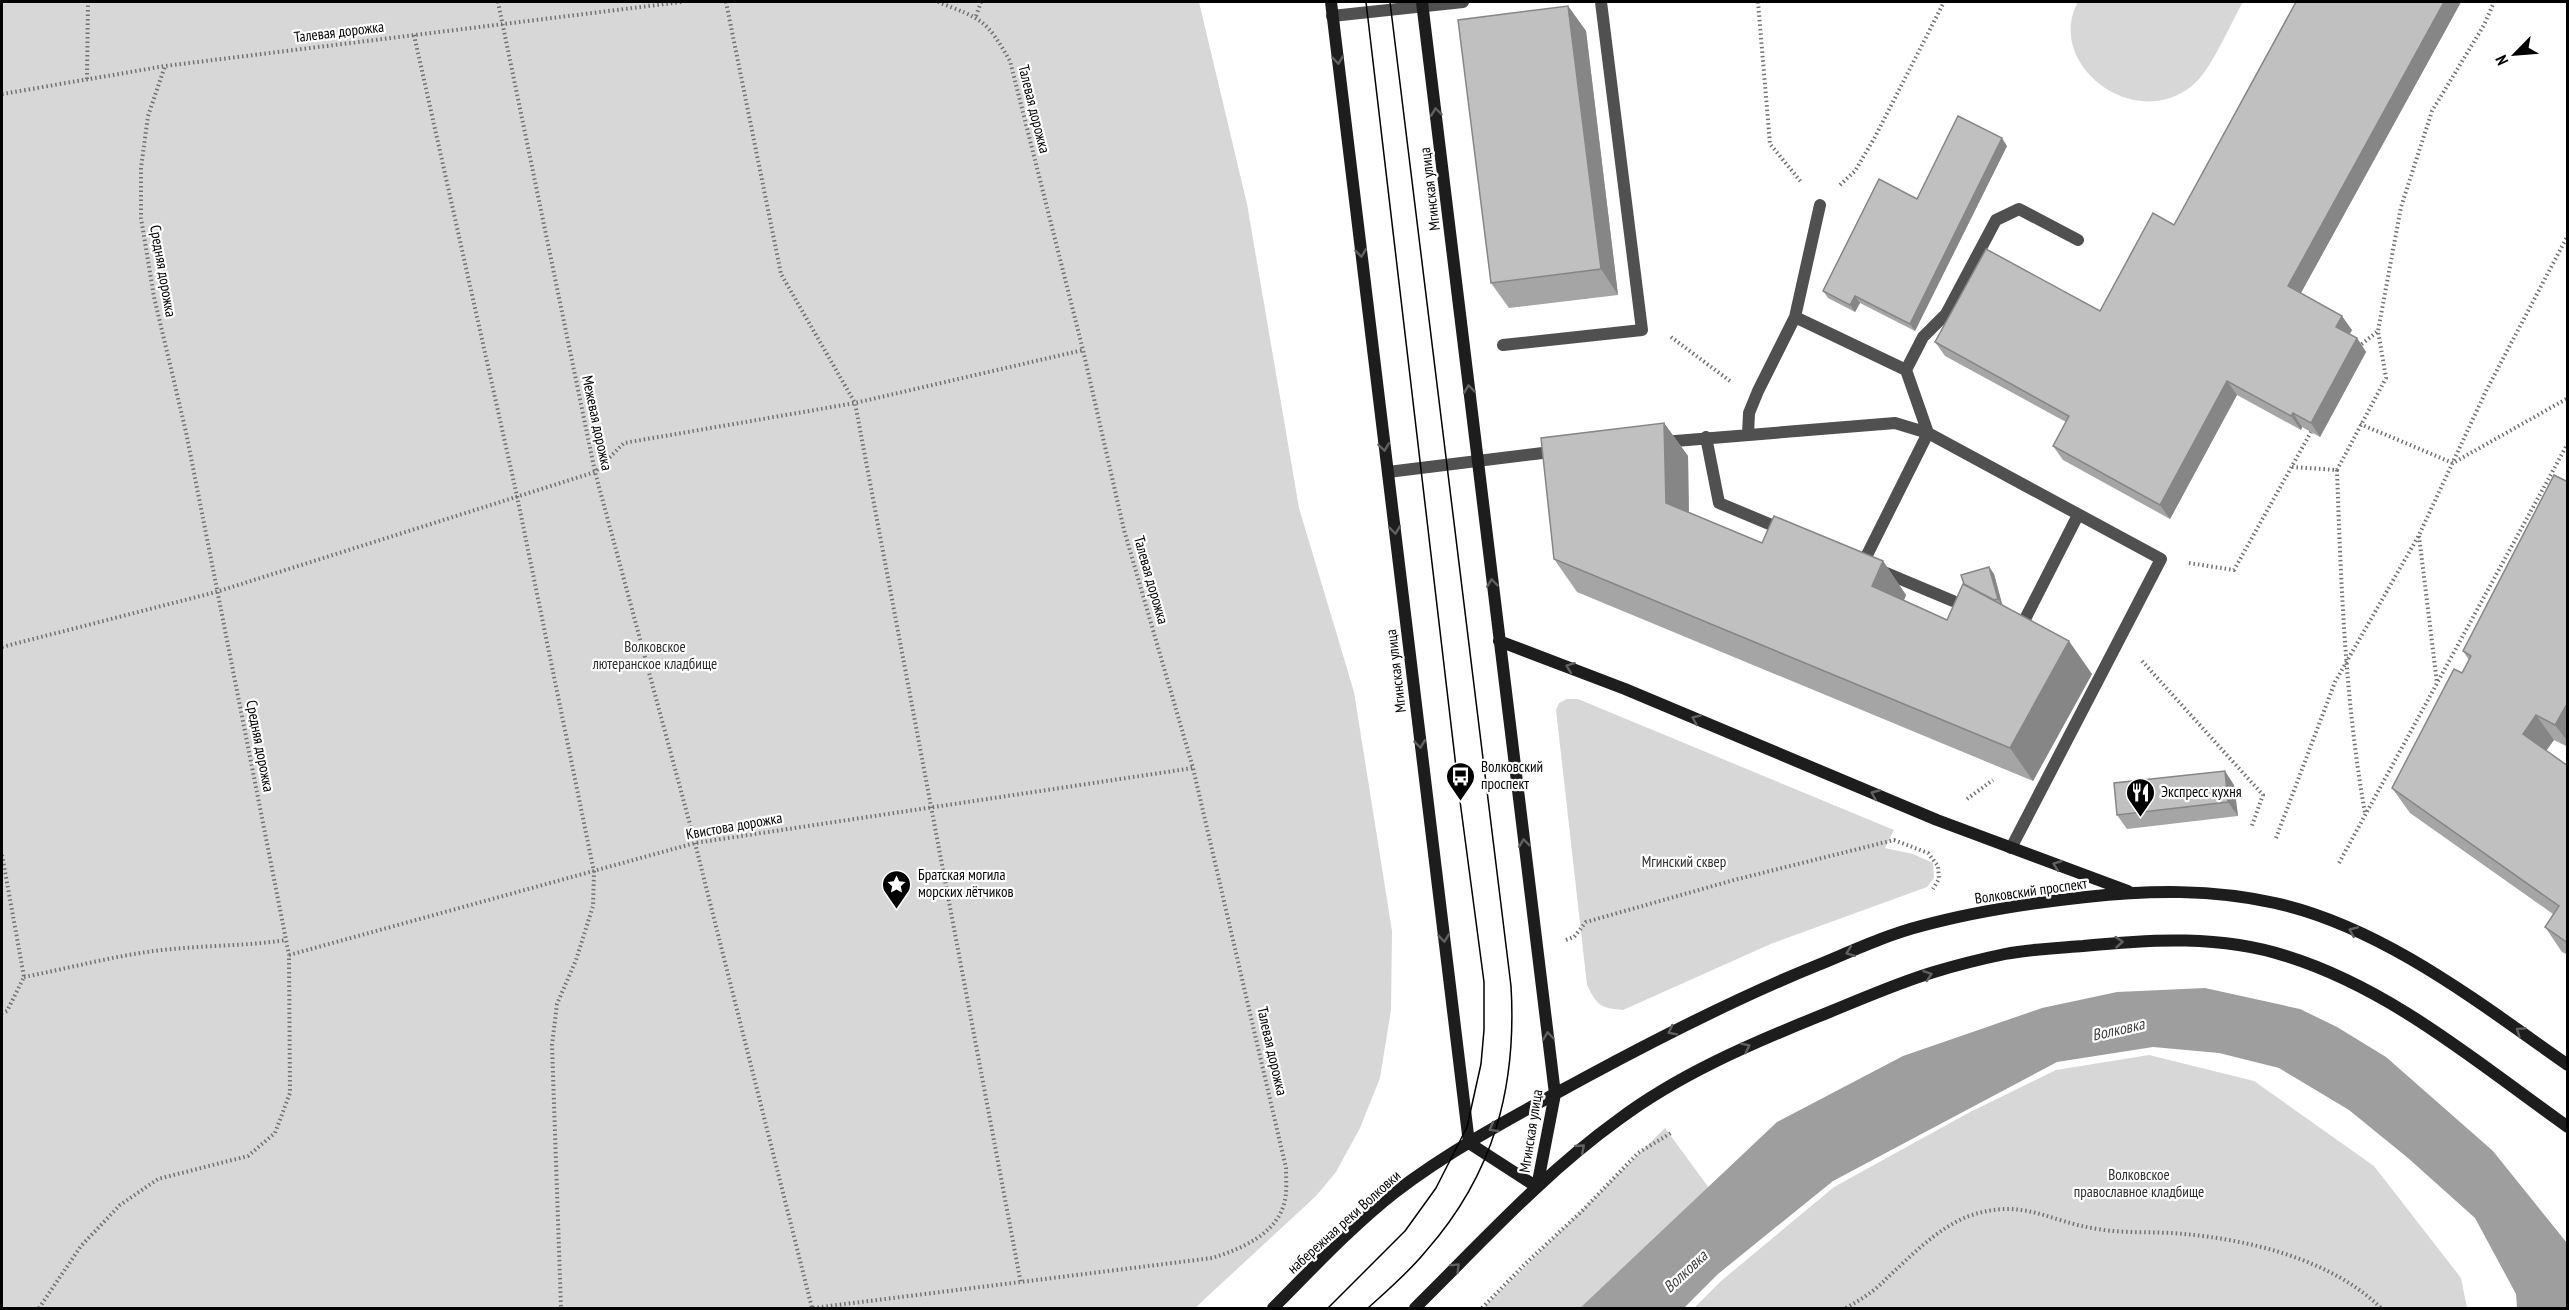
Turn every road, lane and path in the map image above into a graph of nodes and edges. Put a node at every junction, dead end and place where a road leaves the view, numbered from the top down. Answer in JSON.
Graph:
{"nodes":[{"id":1,"x":88,"y":2,"type":"edge"},
{"id":2,"x":498,"y":2,"type":"edge"},
{"id":3,"x":681,"y":2,"type":"edge"},
{"id":4,"x":726,"y":2,"type":"edge"},
{"id":5,"x":938,"y":2,"type":"edge"},
{"id":6,"x":981,"y":2,"type":"edge"},
{"id":7,"x":1330,"y":2,"type":"edge"},
{"id":8,"x":1463,"y":2,"type":"edge"},
{"id":9,"x":1601,"y":2,"type":"edge"},
{"id":10,"x":1758,"y":2,"type":"edge"},
{"id":11,"x":1944,"y":2,"type":"edge"},
{"id":12,"x":2494,"y":2,"type":"edge"},
{"id":13,"x":1423,"y":4,"type":"edge"},
{"id":14,"x":976,"y":16,"type":"junction"},
{"id":15,"x":1332,"y":16,"type":"junction"},
{"id":16,"x":501,"y":24,"type":"junction"},
{"id":17,"x":414,"y":35,"type":"junction"},
{"id":18,"x":165,"y":66,"type":"junction"},
{"id":19,"x":87,"y":79,"type":"junction"},
{"id":20,"x":2,"y":94,"type":"edge"},
{"id":21,"x":1820,"y":205,"type":"junction"},
{"id":22,"x":2568,"y":235,"type":"edge"},
{"id":23,"x":2078,"y":240,"type":"dead end"},
{"id":24,"x":1795,"y":317,"type":"junction"},
{"id":25,"x":1642,"y":330,"type":"junction"},
{"id":26,"x":2378,"y":331,"type":"junction"},
{"id":27,"x":1503,"y":345,"type":"dead end"},
{"id":28,"x":2358,"y":347,"type":"edge"},
{"id":29,"x":1083,"y":350,"type":"junction"},
{"id":30,"x":1906,"y":370,"type":"junction"},
{"id":31,"x":2568,"y":399,"type":"edge"},
{"id":32,"x":1754,"y":400,"type":"junction"},
{"id":33,"x":855,"y":403,"type":"junction"},
{"id":34,"x":2360,"y":424,"type":"junction"},
{"id":35,"x":2312,"y":432,"type":"edge"},
{"id":36,"x":1928,"y":433,"type":"junction"},
{"id":37,"x":1748,"y":434,"type":"junction"},
{"id":38,"x":1706,"y":437,"type":"junction"},
{"id":39,"x":1647,"y":443,"type":"edge"},
{"id":40,"x":2568,"y":443,"type":"edge"},
{"id":41,"x":1576,"y":450,"type":"edge"},
{"id":42,"x":2561,"y":455,"type":"junction"},
{"id":43,"x":2568,"y":459,"type":"edge"},
{"id":44,"x":1478,"y":461,"type":"junction"},
{"id":45,"x":2452,"y":463,"type":"junction"},
{"id":46,"x":2292,"y":467,"type":"junction"},
{"id":47,"x":2337,"y":470,"type":"junction"},
{"id":48,"x":595,"y":472,"type":"junction"},
{"id":49,"x":1388,"y":472,"type":"junction"},
{"id":50,"x":517,"y":496,"type":"junction"},
{"id":51,"x":2078,"y":515,"type":"junction"},
{"id":52,"x":2419,"y":535,"type":"junction"},
{"id":53,"x":1801,"y":537,"type":"edge"},
{"id":54,"x":2161,"y":559,"type":"junction"},
{"id":55,"x":216,"y":592,"type":"junction"},
{"id":56,"x":1953,"y":601,"type":"edge"},
{"id":57,"x":2022,"y":625,"type":"edge"},
{"id":58,"x":2120,"y":637,"type":"junction"},
{"id":59,"x":1499,"y":641,"type":"junction"},
{"id":60,"x":2,"y":647,"type":"edge"},
{"id":61,"x":2347,"y":657,"type":"junction"},
{"id":62,"x":2437,"y":683,"type":"junction"},
{"id":63,"x":1193,"y":768,"type":"junction"},
{"id":64,"x":932,"y":806,"type":"junction"},
{"id":65,"x":2366,"y":814,"type":"junction"},
{"id":66,"x":2251,"y":828,"type":"dead end"},
{"id":67,"x":2276,"y":838,"type":"dead end"},
{"id":68,"x":695,"y":843,"type":"junction"},
{"id":69,"x":2011,"y":848,"type":"junction"},
{"id":70,"x":2,"y":855,"type":"edge"},
{"id":71,"x":2339,"y":863,"type":"dead end"},
{"id":72,"x":594,"y":872,"type":"junction"},
{"id":73,"x":1928,"y":892,"type":"dead end"},
{"id":74,"x":2132,"y":892,"type":"junction"},
{"id":75,"x":286,"y":940,"type":"junction"},
{"id":76,"x":1563,"y":941,"type":"dead end"},
{"id":77,"x":289,"y":955,"type":"junction"},
{"id":78,"x":24,"y":977,"type":"junction"},
{"id":79,"x":2,"y":1013,"type":"edge"},
{"id":80,"x":2568,"y":1065,"type":"edge"},
{"id":81,"x":1555,"y":1094,"type":"junction"},
{"id":82,"x":2568,"y":1127,"type":"edge"},
{"id":83,"x":1671,"y":1133,"type":"dead end"},
{"id":84,"x":1469,"y":1143,"type":"junction"},
{"id":85,"x":1537,"y":1187,"type":"junction"},
{"id":86,"x":1021,"y":1284,"type":"junction"},
{"id":87,"x":39,"y":1308,"type":"edge"},
{"id":88,"x":561,"y":1308,"type":"edge"},
{"id":89,"x":813,"y":1308,"type":"edge"},
{"id":90,"x":1273,"y":1308,"type":"edge"},
{"id":91,"x":1414,"y":1308,"type":"edge"},
{"id":92,"x":1482,"y":1308,"type":"edge"},
{"id":93,"x":1846,"y":1308,"type":"edge"},
{"id":94,"x":2381,"y":1308,"type":"edge"}],
"edges":[{"from":1,"to":19,"type":"path"},
{"from":2,"to":16,"type":"path","name":"Межевая дорожка"},
{"from":3,"to":16,"type":"path","name":"Талевая дорожка"},
{"from":4,"to":33,"type":"path"},
{"from":5,"to":14,"type":"path","name":"Талевая дорожка"},
{"from":6,"to":14,"type":"path"},
{"from":7,"to":15,"type":"street","name":"Мгинская улица"},
{"from":8,"to":13,"type":"lane"},
{"from":9,"to":25,"type":"lane"},
{"from":10,"to":21,"type":"path"},
{"from":11,"to":21,"type":"path"},
{"from":12,"to":26,"type":"path"},
{"from":13,"to":15,"type":"lane"},
{"from":44,"to":13,"type":"street","name":"Мгинская улица","one_way":true},
{"from":14,"to":29,"type":"path","name":"Талевая дорожка"},
{"from":15,"to":49,"type":"street","name":"Мгинская улица","one_way":true},
{"from":16,"to":17,"type":"path","name":"Талевая дорожка"},
{"from":16,"to":48,"type":"path","name":"Межевая дорожка"},
{"from":17,"to":18,"type":"path","name":"Талевая дорожка"},
{"from":17,"to":50,"type":"path"},
{"from":18,"to":19,"type":"path","name":"Талевая дорожка"},
{"from":18,"to":55,"type":"path","name":"Средняя дорожка"},
{"from":19,"to":20,"type":"path","name":"Талевая дорожка"},
{"from":21,"to":24,"type":"lane"},
{"from":22,"to":45,"type":"path"},
{"from":23,"to":30,"type":"lane"},
{"from":24,"to":30,"type":"lane"},
{"from":24,"to":32,"type":"lane"},
{"from":25,"to":27,"type":"lane"},
{"from":25,"to":32,"type":"path"},
{"from":26,"to":28,"type":"path"},
{"from":26,"to":34,"type":"path"},
{"from":29,"to":33,"type":"path"},
{"from":29,"to":63,"type":"path","name":"Талевая дорожка"},
{"from":30,"to":36,"type":"lane"},
{"from":31,"to":45,"type":"path"},
{"from":32,"to":37,"type":"lane"},
{"from":33,"to":48,"type":"path"},
{"from":33,"to":64,"type":"path"},
{"from":34,"to":45,"type":"path"},
{"from":34,"to":47,"type":"path"},
{"from":35,"to":46,"type":"path"},
{"from":36,"to":37,"type":"lane"},
{"from":36,"to":51,"type":"lane"},
{"from":36,"to":56,"type":"lane"},
{"from":37,"to":38,"type":"lane"},
{"from":38,"to":39,"type":"lane"},
{"from":38,"to":53,"type":"lane"},
{"from":40,"to":42,"type":"path"},
{"from":41,"to":44,"type":"lane"},
{"from":42,"to":43,"type":"path"},
{"from":42,"to":62,"type":"path"},
{"from":44,"to":49,"type":"lane"},
{"from":59,"to":44,"type":"street","name":"Мгинская улица","one_way":true},
{"from":45,"to":52,"type":"path"},
{"from":46,"to":47,"type":"path"},
{"from":46,"to":54,"type":"path"},
{"from":47,"to":61,"type":"path"},
{"from":48,"to":50,"type":"path"},
{"from":48,"to":68,"type":"path","name":"Межевая дорожка"},
{"from":49,"to":84,"type":"street","name":"Мгинская улица","one_way":true},
{"from":50,"to":55,"type":"path"},
{"from":50,"to":72,"type":"path"},
{"from":51,"to":54,"type":"lane"},
{"from":51,"to":57,"type":"lane"},
{"from":52,"to":61,"type":"path"},
{"from":52,"to":62,"type":"path"},
{"from":54,"to":58,"type":"lane"},
{"from":55,"to":60,"type":"path"},
{"from":55,"to":75,"type":"path","name":"Средняя дорожка"},
{"from":58,"to":66,"type":"path"},
{"from":58,"to":69,"type":"lane"},
{"from":69,"to":59,"type":"street","one_way":true},
{"from":81,"to":59,"type":"street","name":"Мгинская улица","one_way":true},
{"from":61,"to":65,"type":"path"},
{"from":61,"to":67,"type":"path"},
{"from":62,"to":65,"type":"path"},
{"from":63,"to":64,"type":"path","name":"Квистова дорожка"},
{"from":63,"to":86,"type":"path","name":"Талевая дорожка"},
{"from":64,"to":68,"type":"path","name":"Квистова дорожка"},
{"from":64,"to":86,"type":"path"},
{"from":65,"to":71,"type":"path"},
{"from":68,"to":72,"type":"path","name":"Квистова дорожка"},
{"from":68,"to":89,"type":"path","name":"Межевая дорожка"},
{"from":74,"to":69,"type":"street","one_way":true},
{"from":70,"to":78,"type":"path"},
{"from":72,"to":77,"type":"path","name":"Квистова дорожка"},
{"from":72,"to":88,"type":"path"},
{"from":73,"to":76,"type":"path"},
{"from":80,"to":74,"type":"street","name":"Волковский проспект","one_way":true},
{"from":74,"to":81,"type":"street","name":"Волковский проспект","one_way":true},
{"from":75,"to":77,"type":"path","name":"Средняя дорожка"},
{"from":75,"to":78,"type":"path"},
{"from":77,"to":87,"type":"path","name":"Средняя дорожка"},
{"from":78,"to":79,"type":"path"},
{"from":81,"to":84,"type":"street","name":"Волковский проспект","one_way":true},
{"from":81,"to":85,"type":"street","name":"Мгинская улица"},
{"from":85,"to":82,"type":"street","one_way":true},
{"from":83,"to":92,"type":"path"},
{"from":84,"to":85,"type":"street","name":"Мгинская улица"},
{"from":84,"to":90,"type":"street","name":"набережная реки Волковки"},
{"from":91,"to":85,"type":"street","one_way":true},
{"from":86,"to":89,"type":"path"},
{"from":93,"to":94,"type":"path"}]}
